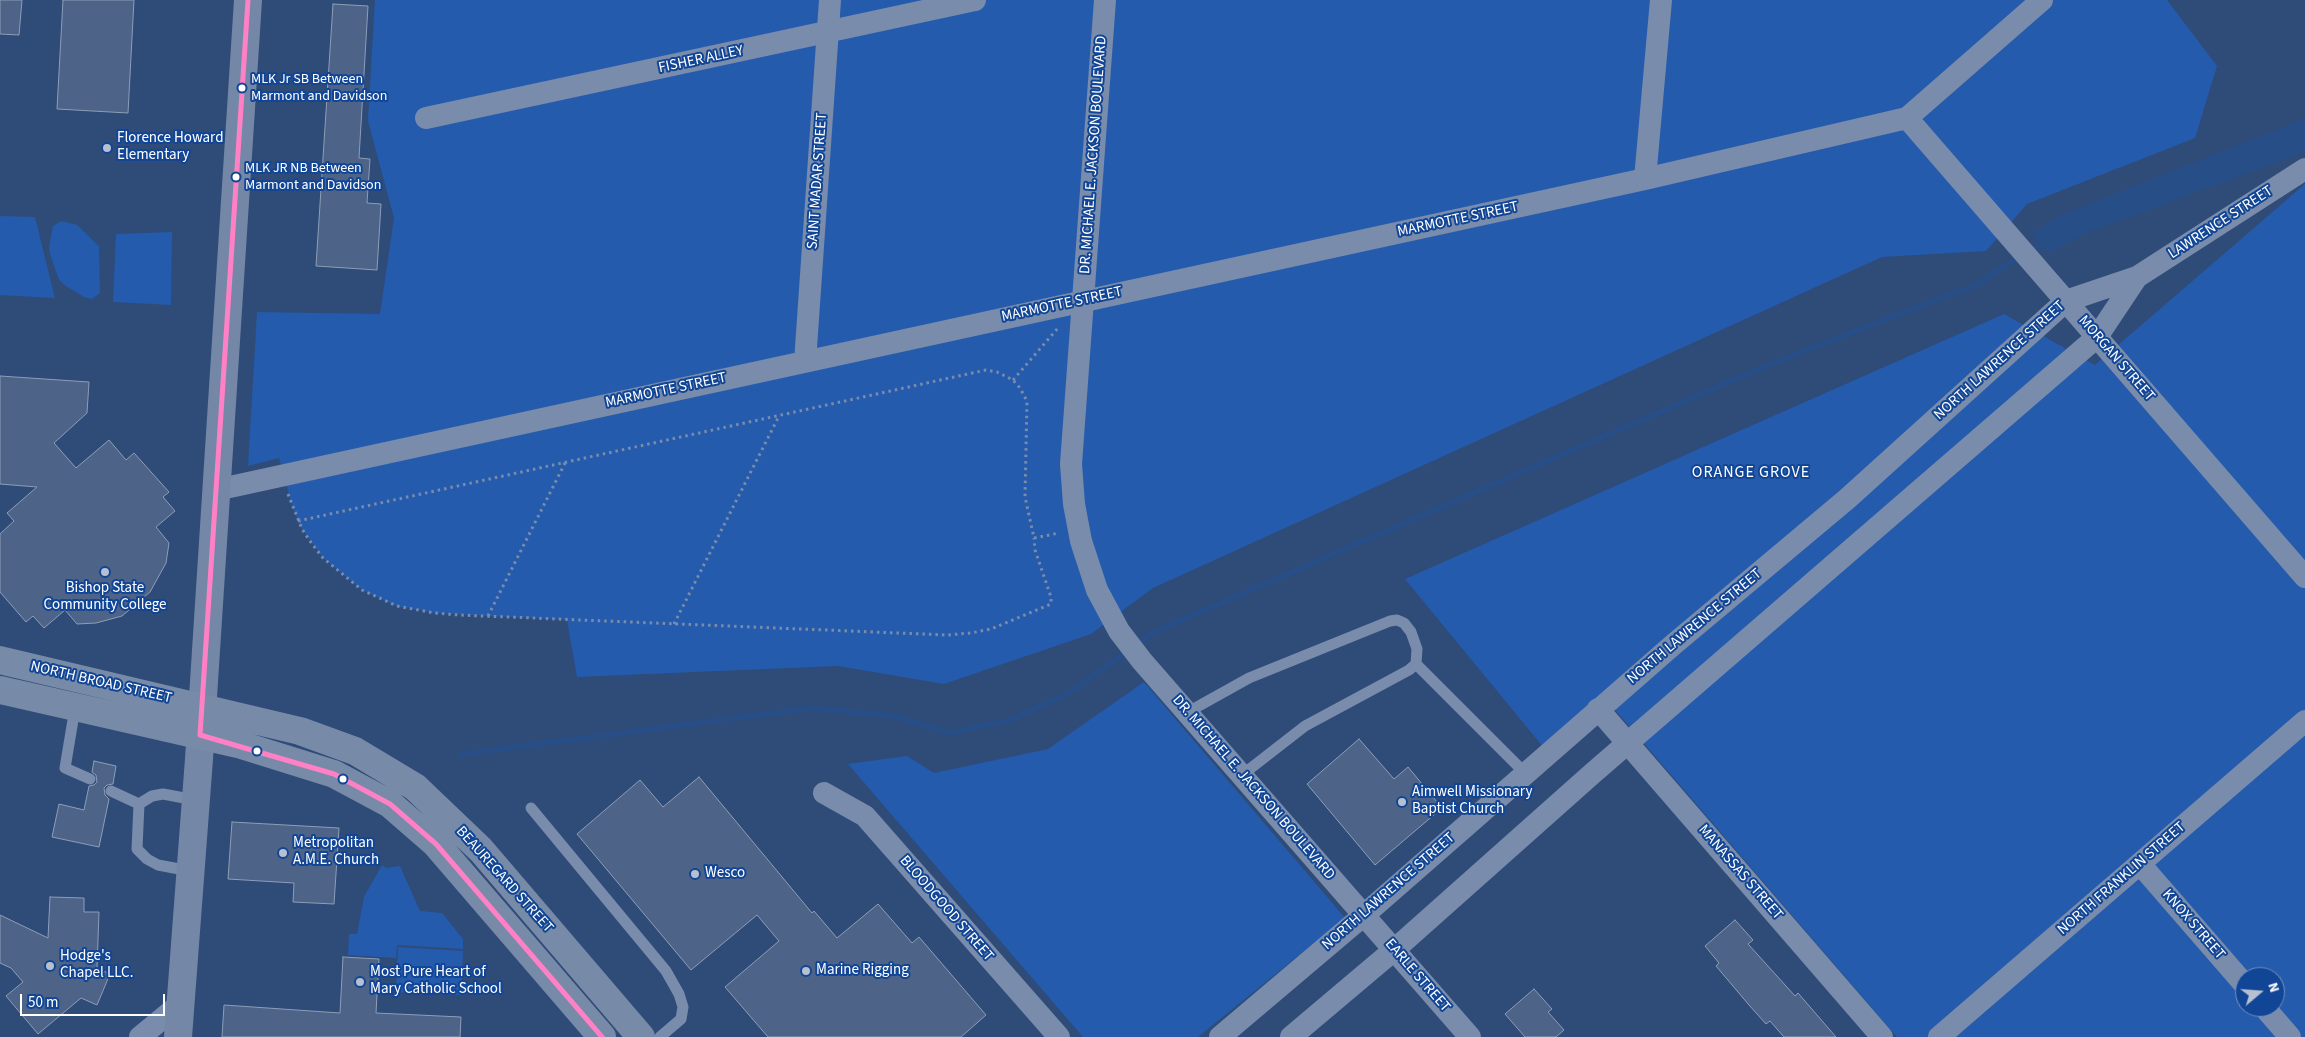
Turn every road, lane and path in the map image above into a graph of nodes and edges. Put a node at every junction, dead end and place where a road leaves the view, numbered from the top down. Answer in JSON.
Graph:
{"nodes":[{"id":1,"x":248,"y":0,"type":"edge"},
{"id":2,"x":830,"y":0,"type":"edge"},
{"id":3,"x":975,"y":0,"type":"edge"},
{"id":4,"x":1105,"y":0,"type":"edge"},
{"id":5,"x":1661,"y":0,"type":"edge"},
{"id":6,"x":2042,"y":0,"type":"edge"},
{"id":7,"x":828,"y":33,"type":"junction"},
{"id":8,"x":426,"y":118,"type":"dead end"},
{"id":9,"x":1907,"y":118,"type":"junction"},
{"id":10,"x":2305,"y":169,"type":"edge"},
{"id":11,"x":1645,"y":179,"type":"junction"},
{"id":12,"x":2136,"y":277,"type":"junction"},
{"id":13,"x":1083,"y":301,"type":"junction"},
{"id":14,"x":2066,"y":301,"type":"junction"},
{"id":15,"x":1058,"y":328,"type":"dead end"},
{"id":16,"x":2097,"y":337,"type":"junction"},
{"id":17,"x":805,"y":362,"type":"junction"},
{"id":18,"x":1013,"y":380,"type":"junction"},
{"id":19,"x":779,"y":415,"type":"junction"},
{"id":20,"x":565,"y":462,"type":"junction"},
{"id":21,"x":216,"y":490,"type":"junction"},
{"id":22,"x":287,"y":490,"type":"dead end"},
{"id":23,"x":298,"y":520,"type":"junction"},
{"id":24,"x":1034,"y":538,"type":"junction"},
{"id":25,"x":1063,"y":541,"type":"dead end"},
{"id":26,"x":2305,"y":577,"type":"edge"},
{"id":27,"x":488,"y":616,"type":"junction"},
{"id":28,"x":674,"y":624,"type":"junction"},
{"id":29,"x":0,"y":660,"type":"edge"},
{"id":30,"x":1416,"y":664,"type":"junction"},
{"id":31,"x":0,"y":690,"type":"edge"},
{"id":32,"x":202,"y":707,"type":"junction"},
{"id":33,"x":76,"y":708,"type":"junction"},
{"id":34,"x":1598,"y":709,"type":"junction"},
{"id":35,"x":1188,"y":712,"type":"junction"},
{"id":36,"x":2305,"y":721,"type":"edge"},
{"id":37,"x":200,"y":735,"type":"junction"},
{"id":38,"x":1627,"y":744,"type":"junction"},
{"id":39,"x":1525,"y":773,"type":"junction"},
{"id":40,"x":1242,"y":775,"type":"junction"},
{"id":41,"x":90,"y":779,"type":"dead end"},
{"id":42,"x":111,"y":791,"type":"dead end"},
{"id":43,"x":824,"y":793,"type":"dead end"},
{"id":44,"x":195,"y":800,"type":"junction"},
{"id":45,"x":139,"y":804,"type":"junction"},
{"id":46,"x":531,"y":808,"type":"dead end"},
{"id":47,"x":2140,"y":864,"type":"junction"},
{"id":48,"x":190,"y":871,"type":"junction"},
{"id":49,"x":1364,"y":915,"type":"junction"},
{"id":50,"x":1394,"y":950,"type":"junction"},
{"id":51,"x":2235,"y":973,"type":"edge"},
{"id":52,"x":180,"y":1004,"type":"junction"},
{"id":53,"x":2273,"y":1017,"type":"edge"},
{"id":54,"x":140,"y":1037,"type":"edge"},
{"id":55,"x":178,"y":1037,"type":"edge"},
{"id":56,"x":602,"y":1037,"type":"edge"},
{"id":57,"x":641,"y":1037,"type":"edge"},
{"id":58,"x":660,"y":1037,"type":"edge"},
{"id":59,"x":1058,"y":1037,"type":"edge"},
{"id":60,"x":1220,"y":1037,"type":"edge"},
{"id":61,"x":1291,"y":1037,"type":"edge"},
{"id":62,"x":1470,"y":1037,"type":"edge"},
{"id":63,"x":1882,"y":1037,"type":"edge"},
{"id":64,"x":1939,"y":1037,"type":"edge"},
{"id":65,"x":2290,"y":1037,"type":"edge"}],
"edges":[{"from":1,"to":21,"type":"main road"},
{"from":2,"to":7,"type":"street","name":"SAINT MADAR STREET"},
{"from":3,"to":7,"type":"street","name":"FISHER ALLEY"},
{"from":4,"to":13,"type":"street","name":"DR. MICHAEL E. JACKSON BOULEVARD"},
{"from":5,"to":11,"type":"street"},
{"from":6,"to":9,"type":"street"},
{"from":7,"to":8,"type":"street","name":"FISHER ALLEY"},
{"from":7,"to":17,"type":"street","name":"SAINT MADAR STREET"},
{"from":9,"to":11,"type":"street","name":"MARMOTTE STREET"},
{"from":9,"to":14,"type":"street","name":"MORGAN STREET"},
{"from":10,"to":12,"type":"street","name":"LAWRENCE STREET"},
{"from":11,"to":13,"type":"street","name":"MARMOTTE STREET"},
{"from":12,"to":14,"type":"street","name":"NORTH LAWRENCE STREET"},
{"from":12,"to":16,"type":"street"},
{"from":13,"to":17,"type":"street","name":"MARMOTTE STREET"},
{"from":13,"to":35,"type":"street","name":"DR. MICHAEL E. JACKSON BOULEVARD"},
{"from":14,"to":16,"type":"street","name":"MORGAN STREET"},
{"from":14,"to":34,"type":"street","name":"NORTH LAWRENCE STREET"},
{"from":15,"to":18,"type":"path"},
{"from":16,"to":26,"type":"street","name":"MORGAN STREET"},
{"from":16,"to":38,"type":"street"},
{"from":17,"to":21,"type":"street","name":"MARMOTTE STREET"},
{"from":18,"to":19,"type":"path"},
{"from":18,"to":24,"type":"path"},
{"from":19,"to":20,"type":"path"},
{"from":19,"to":28,"type":"path"},
{"from":20,"to":23,"type":"path"},
{"from":20,"to":27,"type":"path"},
{"from":21,"to":32,"type":"main road"},
{"from":22,"to":23,"type":"path"},
{"from":23,"to":27,"type":"path"},
{"from":24,"to":25,"type":"path"},
{"from":24,"to":28,"type":"path"},
{"from":27,"to":28,"type":"path"},
{"from":29,"to":32,"type":"main road","name":"NORTH BROAD STREET"},
{"from":30,"to":35,"type":"lane"},
{"from":30,"to":39,"type":"lane"},
{"from":30,"to":40,"type":"lane"},
{"from":31,"to":33,"type":"main road","name":"NORTH BROAD STREET"},
{"from":32,"to":37,"type":"main road"},
{"from":32,"to":57,"type":"main road","name":"BEAUREGARD STREET"},
{"from":33,"to":37,"type":"main road","name":"NORTH BROAD STREET"},
{"from":33,"to":41,"type":"lane"},
{"from":34,"to":38,"type":"street","name":"MANASSAS STREET"},
{"from":34,"to":39,"type":"street","name":"NORTH LAWRENCE STREET"},
{"from":35,"to":40,"type":"street","name":"DR. MICHAEL E. JACKSON BOULEVARD"},
{"from":36,"to":47,"type":"street","name":"NORTH FRANKLIN STREET"},
{"from":37,"to":44,"type":"main road"},
{"from":37,"to":56,"type":"main road","name":"BEAUREGARD STREET"},
{"from":38,"to":50,"type":"street"},
{"from":38,"to":63,"type":"street","name":"MANASSAS STREET"},
{"from":39,"to":49,"type":"street","name":"NORTH LAWRENCE STREET"},
{"from":40,"to":49,"type":"street","name":"DR. MICHAEL E. JACKSON BOULEVARD"},
{"from":42,"to":45,"type":"lane"},
{"from":43,"to":59,"type":"street","name":"BLOODGOOD STREET"},
{"from":44,"to":45,"type":"lane"},
{"from":44,"to":48,"type":"main road"},
{"from":45,"to":48,"type":"lane"},
{"from":46,"to":58,"type":"lane"},
{"from":47,"to":51,"type":"street","name":"KNOX STREET"},
{"from":47,"to":64,"type":"street","name":"NORTH FRANKLIN STREET"},
{"from":48,"to":52,"type":"main road"},
{"from":49,"to":50,"type":"street","name":"EARLE STREET"},
{"from":49,"to":60,"type":"street","name":"NORTH LAWRENCE STREET"},
{"from":50,"to":61,"type":"street"},
{"from":50,"to":62,"type":"street","name":"EARLE STREET"},
{"from":52,"to":54,"type":"street"},
{"from":52,"to":55,"type":"main road"},
{"from":53,"to":65,"type":"street"}]}
